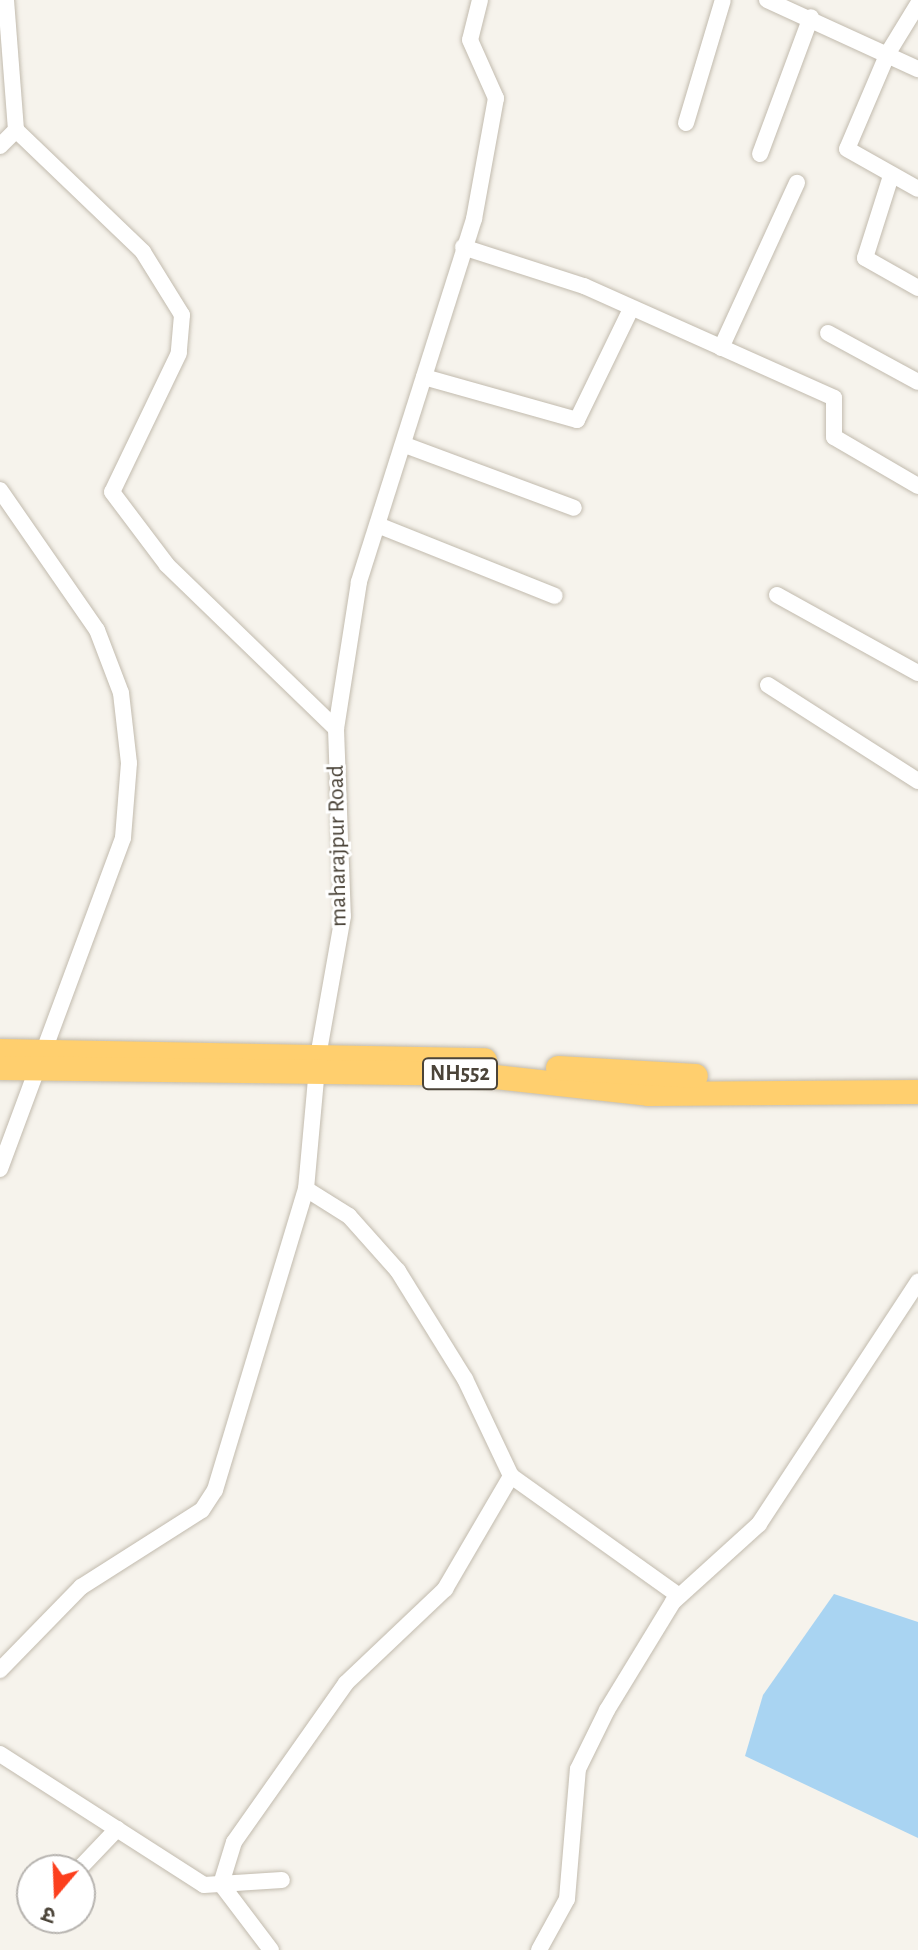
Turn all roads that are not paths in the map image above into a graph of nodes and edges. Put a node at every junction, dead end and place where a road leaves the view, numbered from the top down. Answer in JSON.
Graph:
{"nodes":[{"id":1,"x":6,"y":0,"type":"edge"},
{"id":2,"x":480,"y":0,"type":"edge"},
{"id":3,"x":723,"y":0,"type":"edge"},
{"id":4,"x":774,"y":1,"type":"edge"},
{"id":5,"x":918,"y":4,"type":"edge"},
{"id":6,"x":811,"y":17,"type":"junction"},
{"id":7,"x":888,"y":53,"type":"junction"},
{"id":8,"x":918,"y":69,"type":"edge"},
{"id":9,"x":686,"y":123,"type":"dead end"},
{"id":10,"x":16,"y":130,"type":"junction"},
{"id":11,"x":0,"y":146,"type":"edge"},
{"id":12,"x":760,"y":154,"type":"dead end"},
{"id":13,"x":891,"y":176,"type":"junction"},
{"id":14,"x":797,"y":183,"type":"dead end"},
{"id":15,"x":918,"y":189,"type":"edge"},
{"id":16,"x":463,"y":247,"type":"junction"},
{"id":17,"x":918,"y":288,"type":"edge"},
{"id":18,"x":630,"y":311,"type":"junction"},
{"id":19,"x":828,"y":333,"type":"dead end"},
{"id":20,"x":721,"y":348,"type":"junction"},
{"id":21,"x":424,"y":377,"type":"junction"},
{"id":22,"x":918,"y":382,"type":"edge"},
{"id":23,"x":405,"y":445,"type":"junction"},
{"id":24,"x":918,"y":486,"type":"edge"},
{"id":25,"x":0,"y":490,"type":"edge"},
{"id":26,"x":0,"y":507,"type":"edge"},
{"id":27,"x":574,"y":508,"type":"dead end"},
{"id":28,"x":20,"y":522,"type":"junction"},
{"id":29,"x":380,"y":526,"type":"junction"},
{"id":30,"x":777,"y":595,"type":"dead end"},
{"id":31,"x":555,"y":596,"type":"dead end"},
{"id":32,"x":918,"y":673,"type":"edge"},
{"id":33,"x":768,"y":685,"type":"dead end"},
{"id":34,"x":336,"y":729,"type":"junction"},
{"id":35,"x":918,"y":781,"type":"edge"},
{"id":36,"x":0,"y":1051,"type":"edge"},
{"id":37,"x":38,"y":1058,"type":"junction"},
{"id":38,"x":317,"y":1066,"type":"junction"},
{"id":39,"x":0,"y":1068,"type":"edge"},
{"id":40,"x":918,"y":1075,"type":"edge"},
{"id":41,"x":918,"y":1092,"type":"edge"},
{"id":42,"x":1,"y":1165,"type":"edge"},
{"id":43,"x":306,"y":1189,"type":"junction"},
{"id":44,"x":918,"y":1282,"type":"edge"},
{"id":45,"x":511,"y":1476,"type":"junction"},
{"id":46,"x":679,"y":1596,"type":"junction"},
{"id":47,"x":0,"y":1670,"type":"edge"},
{"id":48,"x":0,"y":1754,"type":"edge"},
{"id":49,"x":117,"y":1829,"type":"junction"},
{"id":50,"x":93,"y":1854,"type":"edge"},
{"id":51,"x":282,"y":1880,"type":"dead end"},
{"id":52,"x":221,"y":1884,"type":"junction"},
{"id":53,"x":271,"y":1950,"type":"edge"},
{"id":54,"x":539,"y":1950,"type":"edge"}],
"edges":[{"from":1,"to":10,"type":"street"},
{"from":2,"to":16,"type":"street","name":"maharajpur Road"},
{"from":3,"to":9,"type":"street"},
{"from":4,"to":6,"type":"street"},
{"from":5,"to":7,"type":"street"},
{"from":6,"to":7,"type":"street"},
{"from":6,"to":12,"type":"street"},
{"from":7,"to":8,"type":"street"},
{"from":7,"to":13,"type":"street"},
{"from":10,"to":11,"type":"street"},
{"from":10,"to":34,"type":"street"},
{"from":13,"to":15,"type":"street"},
{"from":13,"to":17,"type":"street"},
{"from":14,"to":20,"type":"street"},
{"from":16,"to":18,"type":"street"},
{"from":16,"to":21,"type":"street","name":"maharajpur Road"},
{"from":18,"to":20,"type":"street"},
{"from":18,"to":21,"type":"street"},
{"from":19,"to":22,"type":"street"},
{"from":20,"to":24,"type":"street"},
{"from":21,"to":23,"type":"street","name":"maharajpur Road"},
{"from":23,"to":27,"type":"street"},
{"from":23,"to":29,"type":"street","name":"maharajpur Road"},
{"from":25,"to":28,"type":"street"},
{"from":26,"to":28,"type":"street"},
{"from":28,"to":37,"type":"street"},
{"from":29,"to":31,"type":"street"},
{"from":29,"to":34,"type":"street","name":"maharajpur Road"},
{"from":30,"to":32,"type":"street"},
{"from":33,"to":35,"type":"street"},
{"from":34,"to":38,"type":"street","name":"maharajpur Road"},
{"from":36,"to":37,"type":"highway","number":"NH552"},
{"from":37,"to":38,"type":"highway","number":"NH552"},
{"from":37,"to":39,"type":"highway","number":"NH552"},
{"from":37,"to":42,"type":"street"},
{"from":38,"to":40,"type":"highway","number":"NH552"},
{"from":38,"to":41,"type":"highway","number":"NH552"},
{"from":38,"to":43,"type":"street","name":"maharajpur Road"},
{"from":43,"to":45,"type":"street"},
{"from":43,"to":47,"type":"street","name":"maharajpur Road"},
{"from":44,"to":46,"type":"street"},
{"from":45,"to":46,"type":"street"},
{"from":45,"to":52,"type":"street"},
{"from":46,"to":54,"type":"street"},
{"from":48,"to":49,"type":"street"},
{"from":49,"to":50,"type":"street"},
{"from":49,"to":52,"type":"street"},
{"from":51,"to":52,"type":"street"},
{"from":52,"to":53,"type":"street"}]}
